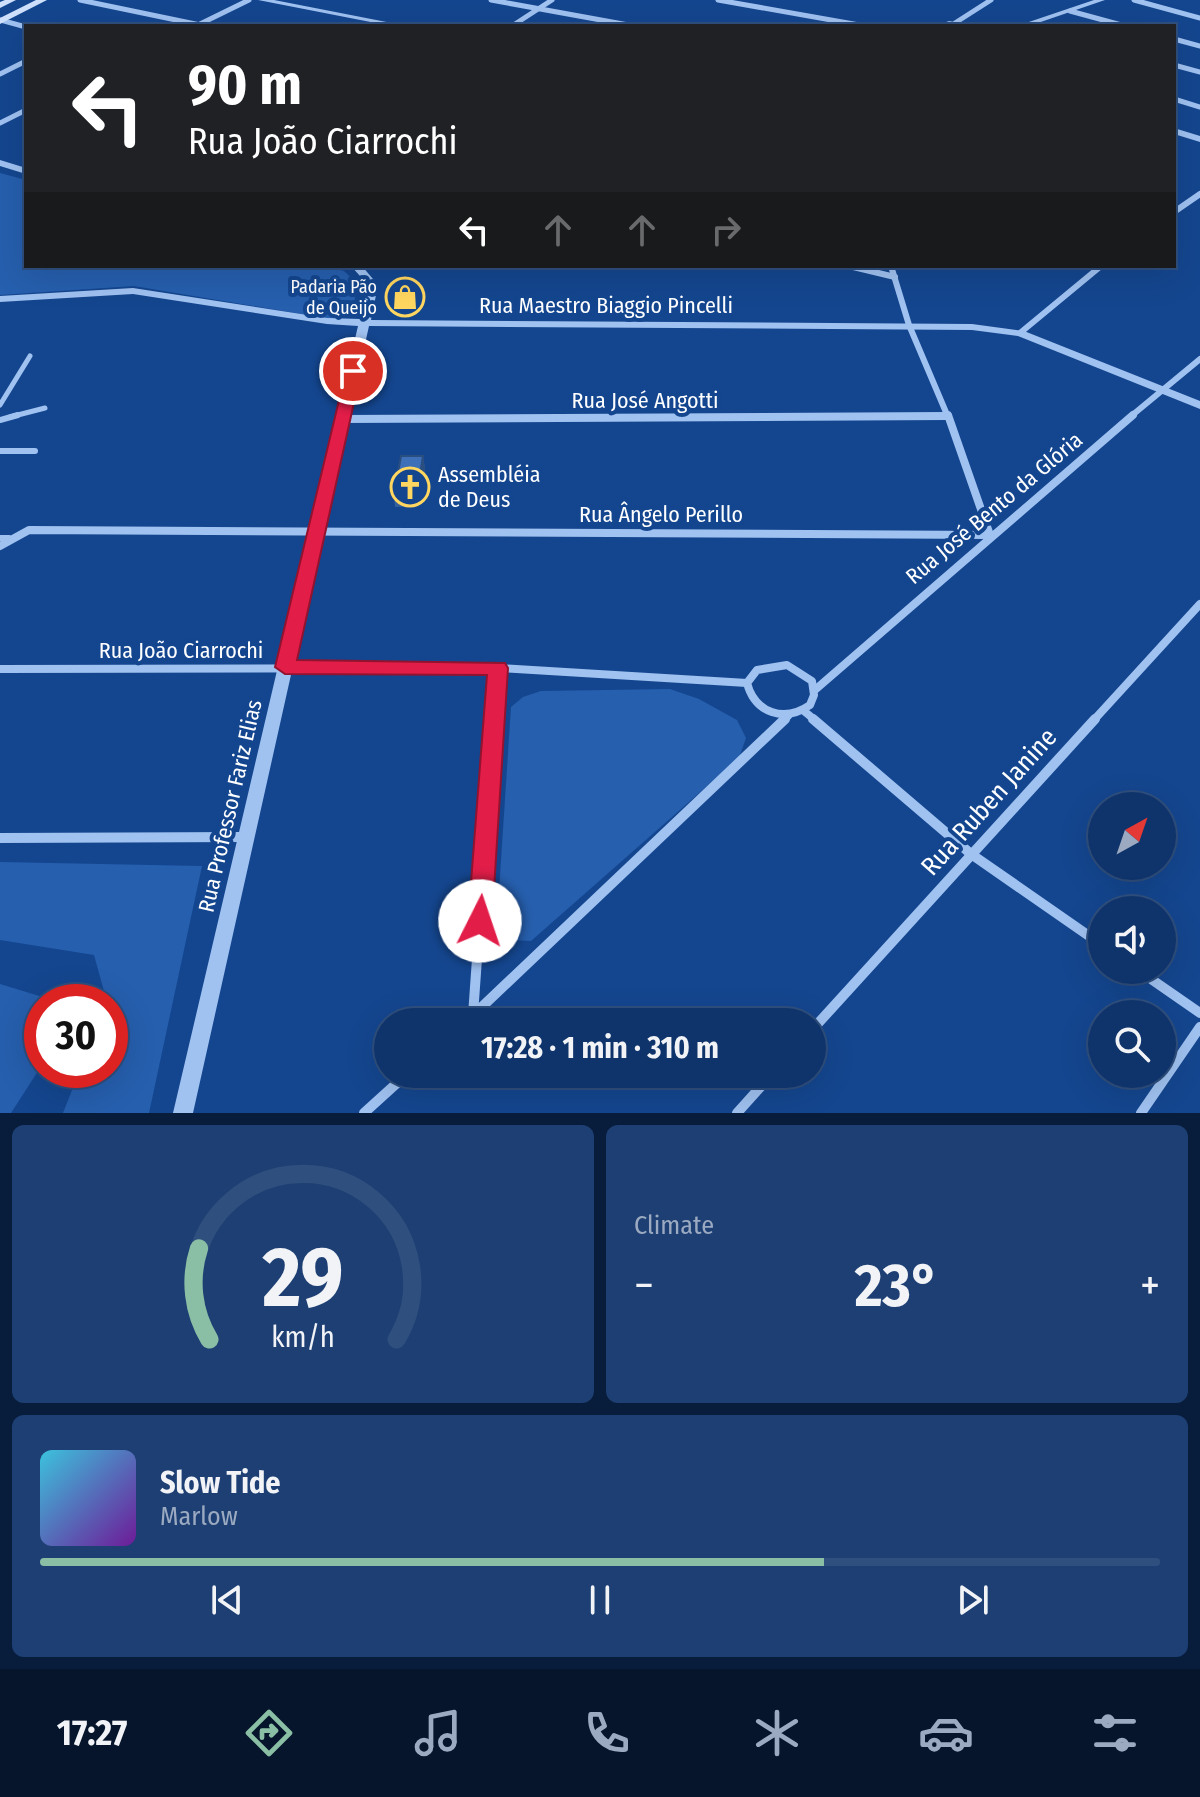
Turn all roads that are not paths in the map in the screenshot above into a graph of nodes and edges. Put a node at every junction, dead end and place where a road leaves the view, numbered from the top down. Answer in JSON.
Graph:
{"nodes":[{"id":1,"x":12,"y":0,"type":"edge"},
{"id":2,"x":43,"y":0,"type":"edge"},
{"id":3,"x":80,"y":0,"type":"edge"},
{"id":4,"x":249,"y":0,"type":"edge"},
{"id":5,"x":262,"y":0,"type":"edge"},
{"id":6,"x":491,"y":0,"type":"edge"},
{"id":7,"x":552,"y":0,"type":"edge"},
{"id":8,"x":718,"y":0,"type":"edge"},
{"id":9,"x":991,"y":0,"type":"edge"},
{"id":10,"x":1101,"y":0,"type":"edge"},
{"id":11,"x":1134,"y":0,"type":"edge"},
{"id":12,"x":0,"y":5,"type":"edge"},
{"id":13,"x":539,"y":9,"type":"junction"},
{"id":14,"x":1070,"y":11,"type":"junction"},
{"id":15,"x":1200,"y":18,"type":"edge"},
{"id":16,"x":0,"y":20,"type":"edge"},
{"id":17,"x":191,"y":24,"type":"edge"},
{"id":18,"x":204,"y":24,"type":"edge"},
{"id":19,"x":392,"y":24,"type":"edge"},
{"id":20,"x":515,"y":24,"type":"edge"},
{"id":21,"x":623,"y":24,"type":"edge"},
{"id":22,"x":854,"y":24,"type":"edge"},
{"id":23,"x":959,"y":24,"type":"edge"},
{"id":24,"x":1037,"y":24,"type":"edge"},
{"id":25,"x":1118,"y":24,"type":"edge"},
{"id":26,"x":24,"y":26,"type":"edge"},
{"id":27,"x":1176,"y":40,"type":"edge"},
{"id":28,"x":1200,"y":46,"type":"edge"},
{"id":29,"x":24,"y":62,"type":"edge"},
{"id":30,"x":1176,"y":66,"type":"edge"},
{"id":31,"x":1200,"y":72,"type":"edge"},
{"id":32,"x":0,"y":74,"type":"edge"},
{"id":33,"x":1176,"y":100,"type":"edge"},
{"id":34,"x":1200,"y":107,"type":"edge"},
{"id":35,"x":24,"y":111,"type":"edge"},
{"id":36,"x":0,"y":123,"type":"edge"},
{"id":37,"x":1176,"y":132,"type":"edge"},
{"id":38,"x":1200,"y":139,"type":"edge"},
{"id":39,"x":0,"y":163,"type":"edge"},
{"id":40,"x":23,"y":168,"type":"edge"},
{"id":41,"x":1200,"y":194,"type":"edge"},
{"id":42,"x":1176,"y":211,"type":"edge"},
{"id":43,"x":358,"y":268,"type":"edge"},
{"id":44,"x":857,"y":268,"type":"edge"},
{"id":45,"x":892,"y":268,"type":"edge"},
{"id":46,"x":1099,"y":268,"type":"edge"},
{"id":47,"x":895,"y":277,"type":"junction"},
{"id":48,"x":0,"y":299,"type":"edge"},
{"id":49,"x":365,"y":323,"type":"junction"},
{"id":50,"x":909,"y":325,"type":"junction"},
{"id":51,"x":1020,"y":333,"type":"junction"},
{"id":52,"x":30,"y":356,"type":"dead end"},
{"id":53,"x":1200,"y":359,"type":"edge"},
{"id":54,"x":1165,"y":391,"type":"junction"},
{"id":55,"x":0,"y":405,"type":"edge"},
{"id":56,"x":1200,"y":405,"type":"edge"},
{"id":57,"x":45,"y":408,"type":"dead end"},
{"id":58,"x":948,"y":416,"type":"junction"},
{"id":59,"x":342,"y":419,"type":"junction"},
{"id":60,"x":0,"y":420,"type":"edge"},
{"id":61,"x":0,"y":451,"type":"edge"},
{"id":62,"x":35,"y":451,"type":"dead end"},
{"id":63,"x":315,"y":531,"type":"junction"},
{"id":64,"x":990,"y":535,"type":"junction"},
{"id":65,"x":5,"y":538,"type":"edge"},
{"id":66,"x":0,"y":546,"type":"edge"},
{"id":67,"x":1200,"y":604,"type":"edge"},
{"id":68,"x":285,"y":667,"type":"junction"},
{"id":69,"x":498,"y":668,"type":"junction"},
{"id":70,"x":0,"y":669,"type":"edge"},
{"id":71,"x":747,"y":683,"type":"junction"},
{"id":72,"x":816,"y":689,"type":"junction"},
{"id":73,"x":804,"y":711,"type":"junction"},
{"id":74,"x":788,"y":716,"type":"junction"},
{"id":75,"x":245,"y":837,"type":"junction"},
{"id":76,"x":0,"y":838,"type":"edge"},
{"id":77,"x":971,"y":854,"type":"junction"},
{"id":78,"x":1088,"y":935,"type":"edge"},
{"id":79,"x":1158,"y":984,"type":"edge"},
{"id":80,"x":470,"y":1008,"type":"edge"},
{"id":81,"x":481,"y":1008,"type":"edge"},
{"id":82,"x":1200,"y":1013,"type":"edge"},
{"id":83,"x":826,"y":1015,"type":"edge"},
{"id":84,"x":1200,"y":1027,"type":"edge"},
{"id":85,"x":392,"y":1088,"type":"edge"},
{"id":86,"x":759,"y":1088,"type":"edge"},
{"id":87,"x":183,"y":1113,"type":"edge"},
{"id":88,"x":364,"y":1113,"type":"edge"},
{"id":89,"x":737,"y":1113,"type":"edge"},
{"id":90,"x":1141,"y":1113,"type":"edge"}],
"edges":[{"from":1,"to":12,"type":"main road"},
{"from":2,"to":16,"type":"main road"},
{"from":3,"to":17,"type":"street"},
{"from":4,"to":18,"type":"street"},
{"from":5,"to":19,"type":"street"},
{"from":6,"to":13,"type":"street"},
{"from":7,"to":13,"type":"street"},
{"from":8,"to":22,"type":"street"},
{"from":9,"to":23,"type":"street"},
{"from":10,"to":14,"type":"street"},
{"from":11,"to":15,"type":"street"},
{"from":13,"to":20,"type":"street"},
{"from":13,"to":21,"type":"street"},
{"from":14,"to":24,"type":"street"},
{"from":14,"to":25,"type":"street"},
{"from":16,"to":26,"type":"street"},
{"from":27,"to":28,"type":"street"},
{"from":29,"to":32,"type":"street"},
{"from":30,"to":31,"type":"street"},
{"from":33,"to":34,"type":"street"},
{"from":35,"to":36,"type":"street"},
{"from":37,"to":38,"type":"street"},
{"from":39,"to":40,"type":"street"},
{"from":41,"to":42,"type":"street"},
{"from":43,"to":49,"type":"street","name":"Rua Professor Fariz Elias"},
{"from":44,"to":47,"type":"street"},
{"from":45,"to":47,"type":"street"},
{"from":46,"to":51,"type":"street"},
{"from":47,"to":50,"type":"street"},
{"from":48,"to":49,"type":"street","name":"Rua Maestro Biaggio Pincelli"},
{"from":49,"to":50,"type":"street","name":"Rua Maestro Biaggio Pincelli"},
{"from":49,"to":59,"type":"street","name":"Rua Professor Fariz Elias"},
{"from":50,"to":51,"type":"street","name":"Rua Maestro Biaggio Pincelli"},
{"from":50,"to":58,"type":"street"},
{"from":51,"to":54,"type":"street","name":"Rua Maestro Biaggio Pincelli"},
{"from":52,"to":55,"type":"lane"},
{"from":53,"to":54,"type":"street","name":"Rua José Bento da Glória"},
{"from":54,"to":56,"type":"street","name":"Rua Maestro Biaggio Pincelli"},
{"from":54,"to":64,"type":"street","name":"Rua José Bento da Glória"},
{"from":57,"to":60,"type":"lane"},
{"from":58,"to":59,"type":"street","name":"Rua José Angotti"},
{"from":58,"to":64,"type":"street"},
{"from":59,"to":63,"type":"street","name":"Rua Professor Fariz Elias"},
{"from":61,"to":62,"type":"lane"},
{"from":63,"to":64,"type":"street","name":"Rua Ângelo Perillo"},
{"from":63,"to":65,"type":"street","name":"Rua Ângelo Perillo"},
{"from":63,"to":68,"type":"street","name":"Rua Professor Fariz Elias"},
{"from":64,"to":72,"type":"street","name":"Rua José Bento da Glória"},
{"from":65,"to":66,"type":"street","name":"Rua Ângelo Perillo"},
{"from":67,"to":77,"type":"street","name":"Rua Ruben Janine"},
{"from":68,"to":69,"type":"street","name":"Rua João Ciarrochi"},
{"from":68,"to":70,"type":"street","name":"Rua João Ciarrochi"},
{"from":68,"to":75,"type":"street","name":"Rua Professor Fariz Elias"},
{"from":69,"to":71,"type":"street","name":"Rua João Ciarrochi"},
{"from":69,"to":80,"type":"street"},
{"from":71,"to":72,"type":"street"},
{"from":71,"to":74,"type":"street"},
{"from":72,"to":73,"type":"street"},
{"from":73,"to":74,"type":"street"},
{"from":73,"to":77,"type":"street"},
{"from":74,"to":81,"type":"street"},
{"from":75,"to":76,"type":"street"},
{"from":75,"to":87,"type":"street","name":"Rua Professor Fariz Elias"},
{"from":77,"to":78,"type":"street"},
{"from":77,"to":83,"type":"street","name":"Rua Ruben Janine"},
{"from":79,"to":82,"type":"street"},
{"from":84,"to":90,"type":"street"},
{"from":85,"to":88,"type":"street"},
{"from":86,"to":89,"type":"street"}]}
